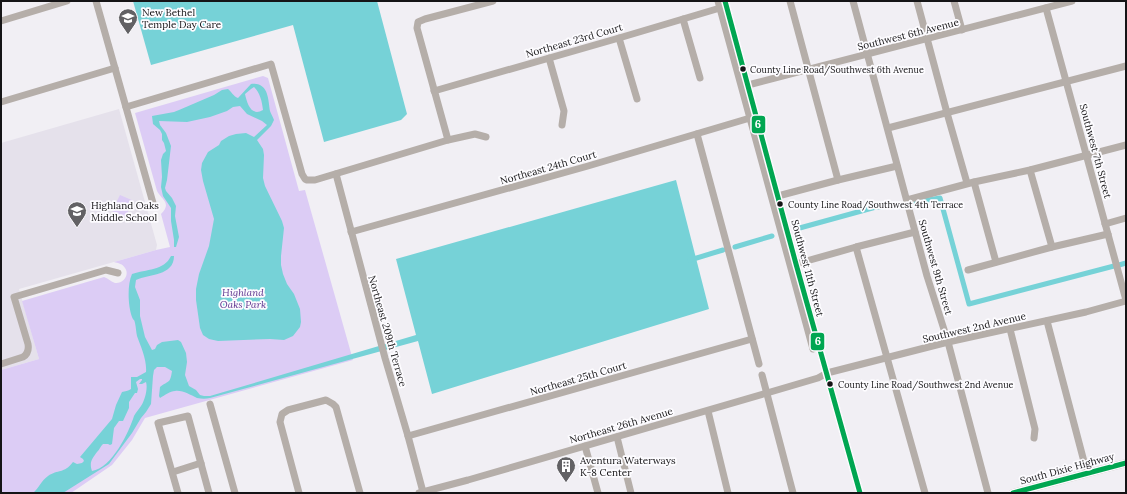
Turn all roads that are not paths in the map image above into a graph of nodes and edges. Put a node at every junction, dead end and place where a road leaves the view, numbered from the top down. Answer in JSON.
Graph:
{"nodes":[{"id":1,"x":67,"y":1,"type":"edge"},
{"id":2,"x":96,"y":1,"type":"edge"},
{"id":3,"x":493,"y":1,"type":"edge"},
{"id":4,"x":725,"y":1,"type":"edge"},
{"id":5,"x":790,"y":1,"type":"edge"},
{"id":6,"x":853,"y":1,"type":"edge"},
{"id":7,"x":917,"y":1,"type":"edge"},
{"id":8,"x":954,"y":1,"type":"edge"},
{"id":9,"x":1072,"y":1,"type":"edge"},
{"id":10,"x":719,"y":4,"type":"edge"},
{"id":11,"x":1046,"y":8,"type":"junction"},
{"id":12,"x":683,"y":18,"type":"junction"},
{"id":13,"x":1,"y":21,"type":"edge"},
{"id":14,"x":962,"y":30,"type":"junction"},
{"id":15,"x":619,"y":38,"type":"junction"},
{"id":16,"x":928,"y":39,"type":"junction"},
{"id":17,"x":868,"y":54,"type":"junction"},
{"id":18,"x":549,"y":58,"type":"junction"},
{"id":19,"x":1126,"y":66,"type":"edge"},
{"id":20,"x":115,"y":68,"type":"junction"},
{"id":21,"x":808,"y":70,"type":"junction"},
{"id":22,"x":700,"y":78,"type":"dead end"},
{"id":23,"x":1066,"y":81,"type":"junction"},
{"id":24,"x":748,"y":85,"type":"junction"},
{"id":25,"x":434,"y":91,"type":"junction"},
{"id":26,"x":637,"y":99,"type":"dead end"},
{"id":27,"x":1,"y":102,"type":"edge"},
{"id":28,"x":126,"y":108,"type":"junction"},
{"id":29,"x":947,"y":113,"type":"junction"},
{"id":30,"x":750,"y":118,"type":"junction"},
{"id":31,"x":562,"y":126,"type":"dead end"},
{"id":32,"x":888,"y":128,"type":"junction"},
{"id":33,"x":697,"y":134,"type":"junction"},
{"id":34,"x":486,"y":137,"type":"dead end"},
{"id":35,"x":448,"y":140,"type":"junction"},
{"id":36,"x":1126,"y":145,"type":"edge"},
{"id":37,"x":1087,"y":156,"type":"junction"},
{"id":38,"x":897,"y":166,"type":"junction"},
{"id":39,"x":1030,"y":170,"type":"junction"},
{"id":40,"x":336,"y":174,"type":"junction"},
{"id":41,"x":838,"y":180,"type":"junction"},
{"id":42,"x":971,"y":182,"type":"junction"},
{"id":43,"x":778,"y":196,"type":"junction"},
{"id":44,"x":907,"y":200,"type":"junction"},
{"id":45,"x":153,"y":203,"type":"dead end"},
{"id":46,"x":1126,"y":218,"type":"edge"},
{"id":47,"x":1105,"y":224,"type":"junction"},
{"id":48,"x":351,"y":232,"type":"junction"},
{"id":49,"x":915,"y":232,"type":"junction"},
{"id":50,"x":1108,"y":234,"type":"junction"},
{"id":51,"x":856,"y":247,"type":"junction"},
{"id":52,"x":1052,"y":247,"type":"junction"},
{"id":53,"x":996,"y":262,"type":"junction"},
{"id":54,"x":796,"y":264,"type":"junction"},
{"id":55,"x":968,"y":270,"type":"dead end"},
{"id":56,"x":118,"y":273,"type":"dead end"},
{"id":57,"x":1126,"y":300,"type":"edge"},
{"id":58,"x":1047,"y":321,"type":"junction"},
{"id":59,"x":1010,"y":329,"type":"junction"},
{"id":60,"x":752,"y":339,"type":"junction"},
{"id":61,"x":948,"y":342,"type":"junction"},
{"id":62,"x":813,"y":349,"type":"dead end"},
{"id":63,"x":888,"y":358,"type":"junction"},
{"id":64,"x":1,"y":364,"type":"edge"},
{"id":65,"x":759,"y":364,"type":"dead end"},
{"id":66,"x":827,"y":373,"type":"junction"},
{"id":67,"x":762,"y":375,"type":"dead end"},
{"id":68,"x":767,"y":393,"type":"junction"},
{"id":69,"x":210,"y":404,"type":"dead end"},
{"id":70,"x":708,"y":411,"type":"junction"},
{"id":71,"x":408,"y":436,"type":"junction"},
{"id":72,"x":617,"y":437,"type":"junction"},
{"id":73,"x":1034,"y":438,"type":"dead end"},
{"id":74,"x":585,"y":446,"type":"junction"},
{"id":75,"x":1126,"y":463,"type":"edge"},
{"id":76,"x":201,"y":464,"type":"junction"},
{"id":77,"x":172,"y":472,"type":"junction"},
{"id":78,"x":1087,"y":473,"type":"junction"},
{"id":79,"x":421,"y":492,"type":"edge"},
{"id":80,"x":178,"y":493,"type":"edge"},
{"id":81,"x":209,"y":493,"type":"edge"},
{"id":82,"x":235,"y":493,"type":"edge"},
{"id":83,"x":299,"y":493,"type":"edge"},
{"id":84,"x":360,"y":493,"type":"edge"},
{"id":85,"x":598,"y":493,"type":"edge"},
{"id":86,"x":631,"y":493,"type":"edge"},
{"id":87,"x":728,"y":493,"type":"edge"},
{"id":88,"x":793,"y":493,"type":"edge"},
{"id":89,"x":860,"y":493,"type":"edge"},
{"id":90,"x":925,"y":493,"type":"edge"},
{"id":91,"x":988,"y":493,"type":"edge"},
{"id":92,"x":1013,"y":493,"type":"edge"}],
"edges":[{"from":1,"to":13,"type":"street"},
{"from":2,"to":20,"type":"street"},
{"from":3,"to":25,"type":"street"},
{"from":4,"to":24,"type":"street","name":"Southwest 11th Street"},
{"from":5,"to":21,"type":"street"},
{"from":6,"to":17,"type":"street","name":"Southwest 9th Street"},
{"from":7,"to":16,"type":"street"},
{"from":8,"to":14,"type":"street"},
{"from":9,"to":11,"type":"street","name":"Southwest 6th Avenue"},
{"from":10,"to":12,"type":"street","name":"Northeast 23rd Court"},
{"from":10,"to":30,"type":"street"},
{"from":11,"to":14,"type":"street","name":"Southwest 6th Avenue"},
{"from":11,"to":23,"type":"street","name":"Southwest 7th Street"},
{"from":12,"to":15,"type":"street","name":"Northeast 23rd Court"},
{"from":12,"to":22,"type":"street"},
{"from":14,"to":16,"type":"street","name":"Southwest 6th Avenue"},
{"from":15,"to":18,"type":"street","name":"Northeast 23rd Court"},
{"from":15,"to":26,"type":"street"},
{"from":16,"to":17,"type":"street","name":"Southwest 6th Avenue"},
{"from":16,"to":29,"type":"street"},
{"from":17,"to":21,"type":"street","name":"Southwest 6th Avenue"},
{"from":17,"to":32,"type":"street","name":"Southwest 9th Street"},
{"from":18,"to":25,"type":"street","name":"Northeast 23rd Court"},
{"from":18,"to":31,"type":"street"},
{"from":19,"to":23,"type":"street"},
{"from":20,"to":27,"type":"street"},
{"from":20,"to":28,"type":"street"},
{"from":21,"to":24,"type":"street","name":"Southwest 6th Avenue"},
{"from":21,"to":41,"type":"street"},
{"from":23,"to":29,"type":"street"},
{"from":23,"to":37,"type":"street","name":"Southwest 7th Street"},
{"from":24,"to":43,"type":"street","name":"Southwest 11th Street"},
{"from":25,"to":35,"type":"street"},
{"from":28,"to":40,"type":"street"},
{"from":28,"to":45,"type":"street"},
{"from":29,"to":32,"type":"street"},
{"from":29,"to":42,"type":"street"},
{"from":30,"to":33,"type":"street","name":"Northeast 24th Court"},
{"from":30,"to":62,"type":"street"},
{"from":32,"to":38,"type":"street","name":"Southwest 9th Street"},
{"from":33,"to":48,"type":"street","name":"Northeast 24th Court"},
{"from":33,"to":60,"type":"street"},
{"from":34,"to":35,"type":"street"},
{"from":35,"to":40,"type":"street"},
{"from":36,"to":37,"type":"street"},
{"from":37,"to":39,"type":"street"},
{"from":37,"to":47,"type":"street","name":"Southwest 7th Street"},
{"from":38,"to":41,"type":"street"},
{"from":38,"to":44,"type":"street","name":"Southwest 9th Street"},
{"from":39,"to":42,"type":"street"},
{"from":39,"to":52,"type":"street"},
{"from":40,"to":48,"type":"street","name":"Northeast 209th Terrace"},
{"from":41,"to":43,"type":"street"},
{"from":42,"to":44,"type":"street"},
{"from":42,"to":53,"type":"street"},
{"from":43,"to":54,"type":"street","name":"Southwest 11th Street"},
{"from":44,"to":49,"type":"street","name":"Southwest 9th Street"},
{"from":46,"to":47,"type":"street"},
{"from":47,"to":50,"type":"street","name":"Southwest 7th Street"},
{"from":48,"to":71,"type":"street","name":"Northeast 209th Terrace"},
{"from":49,"to":51,"type":"street"},
{"from":49,"to":61,"type":"street","name":"Southwest 9th Street"},
{"from":50,"to":52,"type":"street"},
{"from":50,"to":57,"type":"street","name":"Southwest 7th Street"},
{"from":51,"to":54,"type":"street"},
{"from":51,"to":63,"type":"street"},
{"from":52,"to":53,"type":"street"},
{"from":53,"to":55,"type":"street"},
{"from":54,"to":66,"type":"street","name":"Southwest 11th Street"},
{"from":56,"to":64,"type":"street"},
{"from":57,"to":58,"type":"street","name":"Southwest 2nd Avenue"},
{"from":58,"to":59,"type":"street","name":"Southwest 2nd Avenue"},
{"from":58,"to":78,"type":"street"},
{"from":59,"to":61,"type":"street","name":"Southwest 2nd Avenue"},
{"from":59,"to":73,"type":"street"},
{"from":60,"to":65,"type":"street"},
{"from":60,"to":71,"type":"street","name":"Northeast 25th Court"},
{"from":61,"to":63,"type":"street","name":"Southwest 2nd Avenue"},
{"from":61,"to":91,"type":"street","name":"Southwest 9th Street"},
{"from":63,"to":66,"type":"street","name":"Southwest 2nd Avenue"},
{"from":63,"to":90,"type":"street"},
{"from":66,"to":68,"type":"street","name":"Northeast 26th Avenue"},
{"from":66,"to":89,"type":"street","name":"Southwest 11th Street"},
{"from":67,"to":68,"type":"street"},
{"from":68,"to":70,"type":"street","name":"Northeast 26th Avenue"},
{"from":68,"to":88,"type":"street"},
{"from":69,"to":82,"type":"street"},
{"from":70,"to":72,"type":"street","name":"Northeast 26th Avenue"},
{"from":70,"to":87,"type":"street"},
{"from":71,"to":79,"type":"street","name":"Northeast 209th Terrace"},
{"from":72,"to":74,"type":"street","name":"Northeast 26th Avenue"},
{"from":72,"to":86,"type":"street"},
{"from":74,"to":79,"type":"street","name":"Northeast 26th Avenue"},
{"from":74,"to":85,"type":"street"},
{"from":75,"to":78,"type":"main road","name":"South Dixie Highway"},
{"from":76,"to":77,"type":"street"},
{"from":76,"to":77,"type":"street"},
{"from":76,"to":81,"type":"street"},
{"from":77,"to":80,"type":"street"},
{"from":78,"to":92,"type":"main road","name":"South Dixie Highway"},
{"from":83,"to":84,"type":"street"}]}
